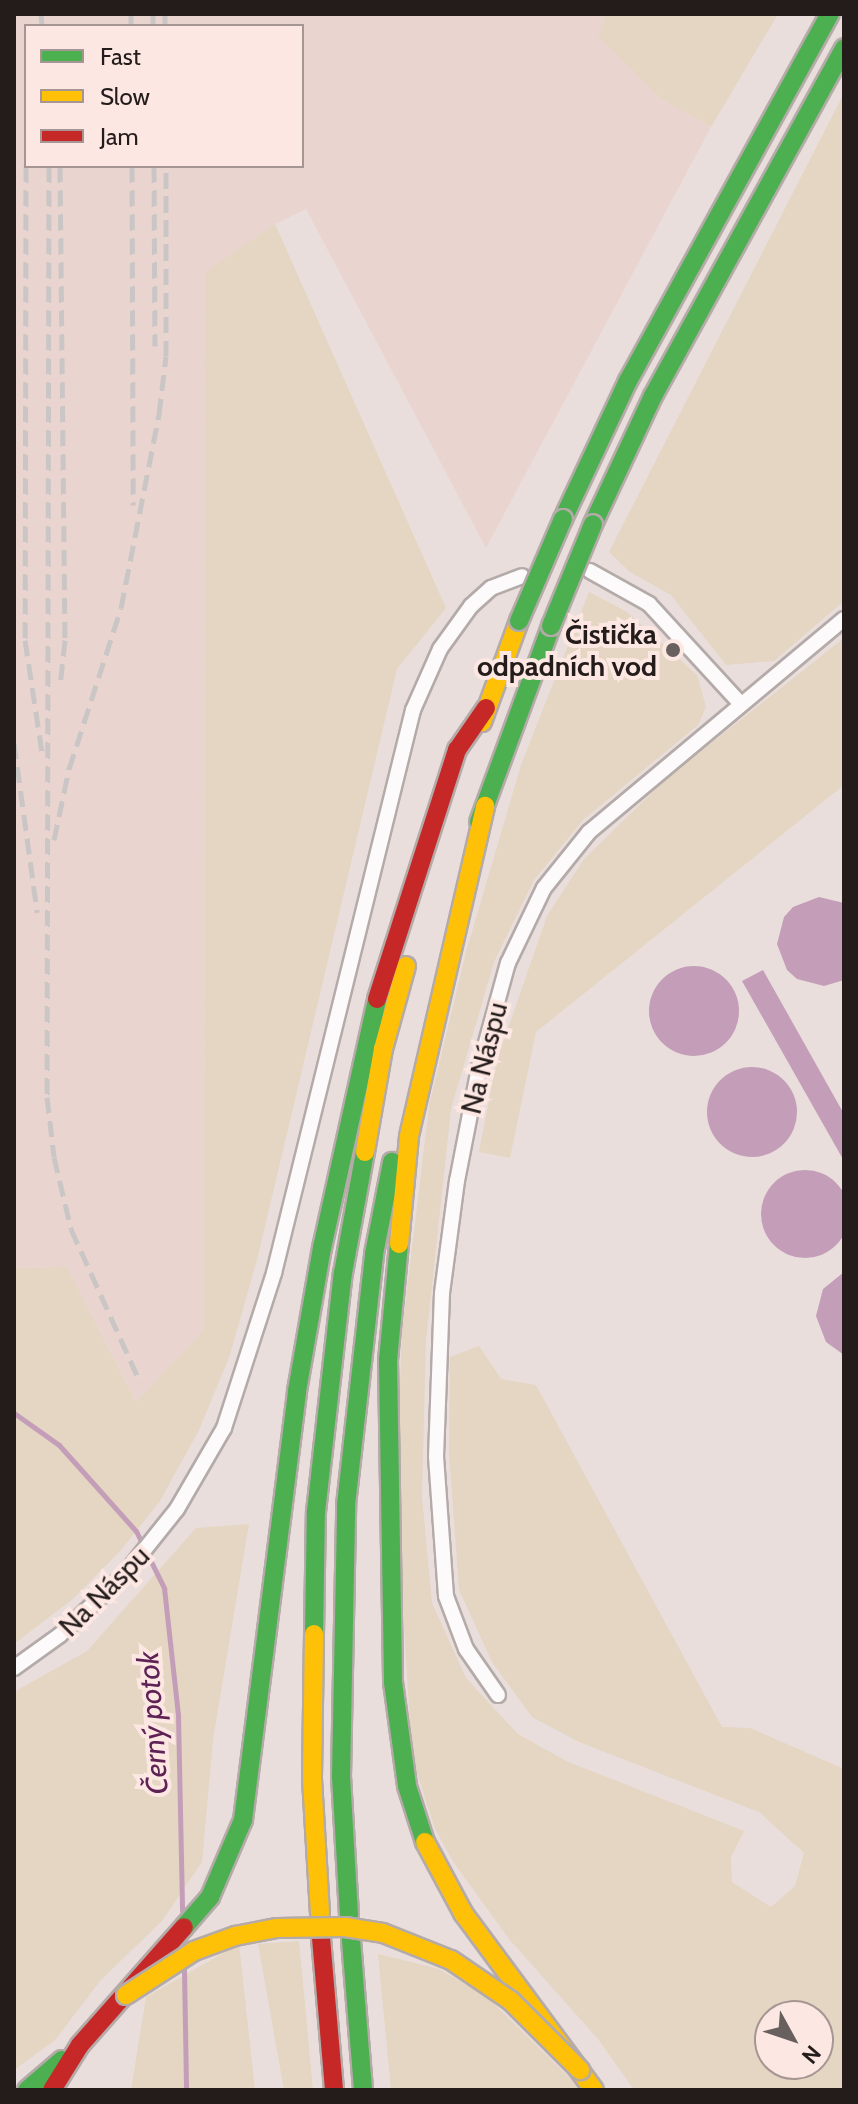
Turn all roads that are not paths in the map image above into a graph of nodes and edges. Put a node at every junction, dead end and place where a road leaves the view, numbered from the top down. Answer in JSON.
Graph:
{"nodes":[{"id":1,"x":830,"y":14,"type":"edge"},
{"id":2,"x":844,"y":48,"type":"edge"},
{"id":3,"x":590,"y":571,"type":"dead end"},
{"id":4,"x":522,"y":576,"type":"dead end"},
{"id":5,"x":844,"y":619,"type":"edge"},
{"id":6,"x":740,"y":703,"type":"junction"},
{"id":7,"x":486,"y":708,"type":"junction"},
{"id":8,"x":485,"y":806,"type":"junction"},
{"id":9,"x":14,"y":1668,"type":"edge"},
{"id":10,"x":498,"y":1695,"type":"dead end"},
{"id":11,"x":320,"y":1913,"type":"dead end"},
{"id":12,"x":349,"y":1915,"type":"dead end"},
{"id":13,"x":321,"y":1938,"type":"dead end"},
{"id":14,"x":351,"y":1940,"type":"dead end"},
{"id":15,"x":126,"y":1995,"type":"junction"},
{"id":16,"x":80,"y":2045,"type":"junction"},
{"id":17,"x":580,"y":2070,"type":"junction"},
{"id":18,"x":27,"y":2090,"type":"edge"},
{"id":19,"x":52,"y":2090,"type":"edge"},
{"id":20,"x":334,"y":2090,"type":"edge"},
{"id":21,"x":363,"y":2090,"type":"edge"},
{"id":22,"x":594,"y":2090,"type":"edge"}],
"edges":[{"from":1,"to":7,"type":"highway","bridge":true},
{"from":2,"to":8,"type":"highway","bridge":true},
{"from":3,"to":6,"type":"street"},
{"from":4,"to":9,"type":"street","name":"Na Náspu"},
{"from":5,"to":6,"type":"street","name":"Na Náspu"},
{"from":6,"to":10,"type":"street","name":"Na Náspu"},
{"from":7,"to":11,"type":"highway"},
{"from":7,"to":15,"type":"highway","bridge":true},
{"from":8,"to":12,"type":"highway"},
{"from":8,"to":17,"type":"highway","bridge":true},
{"from":13,"to":20,"type":"highway"},
{"from":14,"to":21,"type":"highway"},
{"from":15,"to":16,"type":"highway"},
{"from":15,"to":17,"type":"highway","bridge":true},
{"from":16,"to":18,"type":"highway"},
{"from":16,"to":19,"type":"highway"},
{"from":17,"to":22,"type":"highway"}]}
